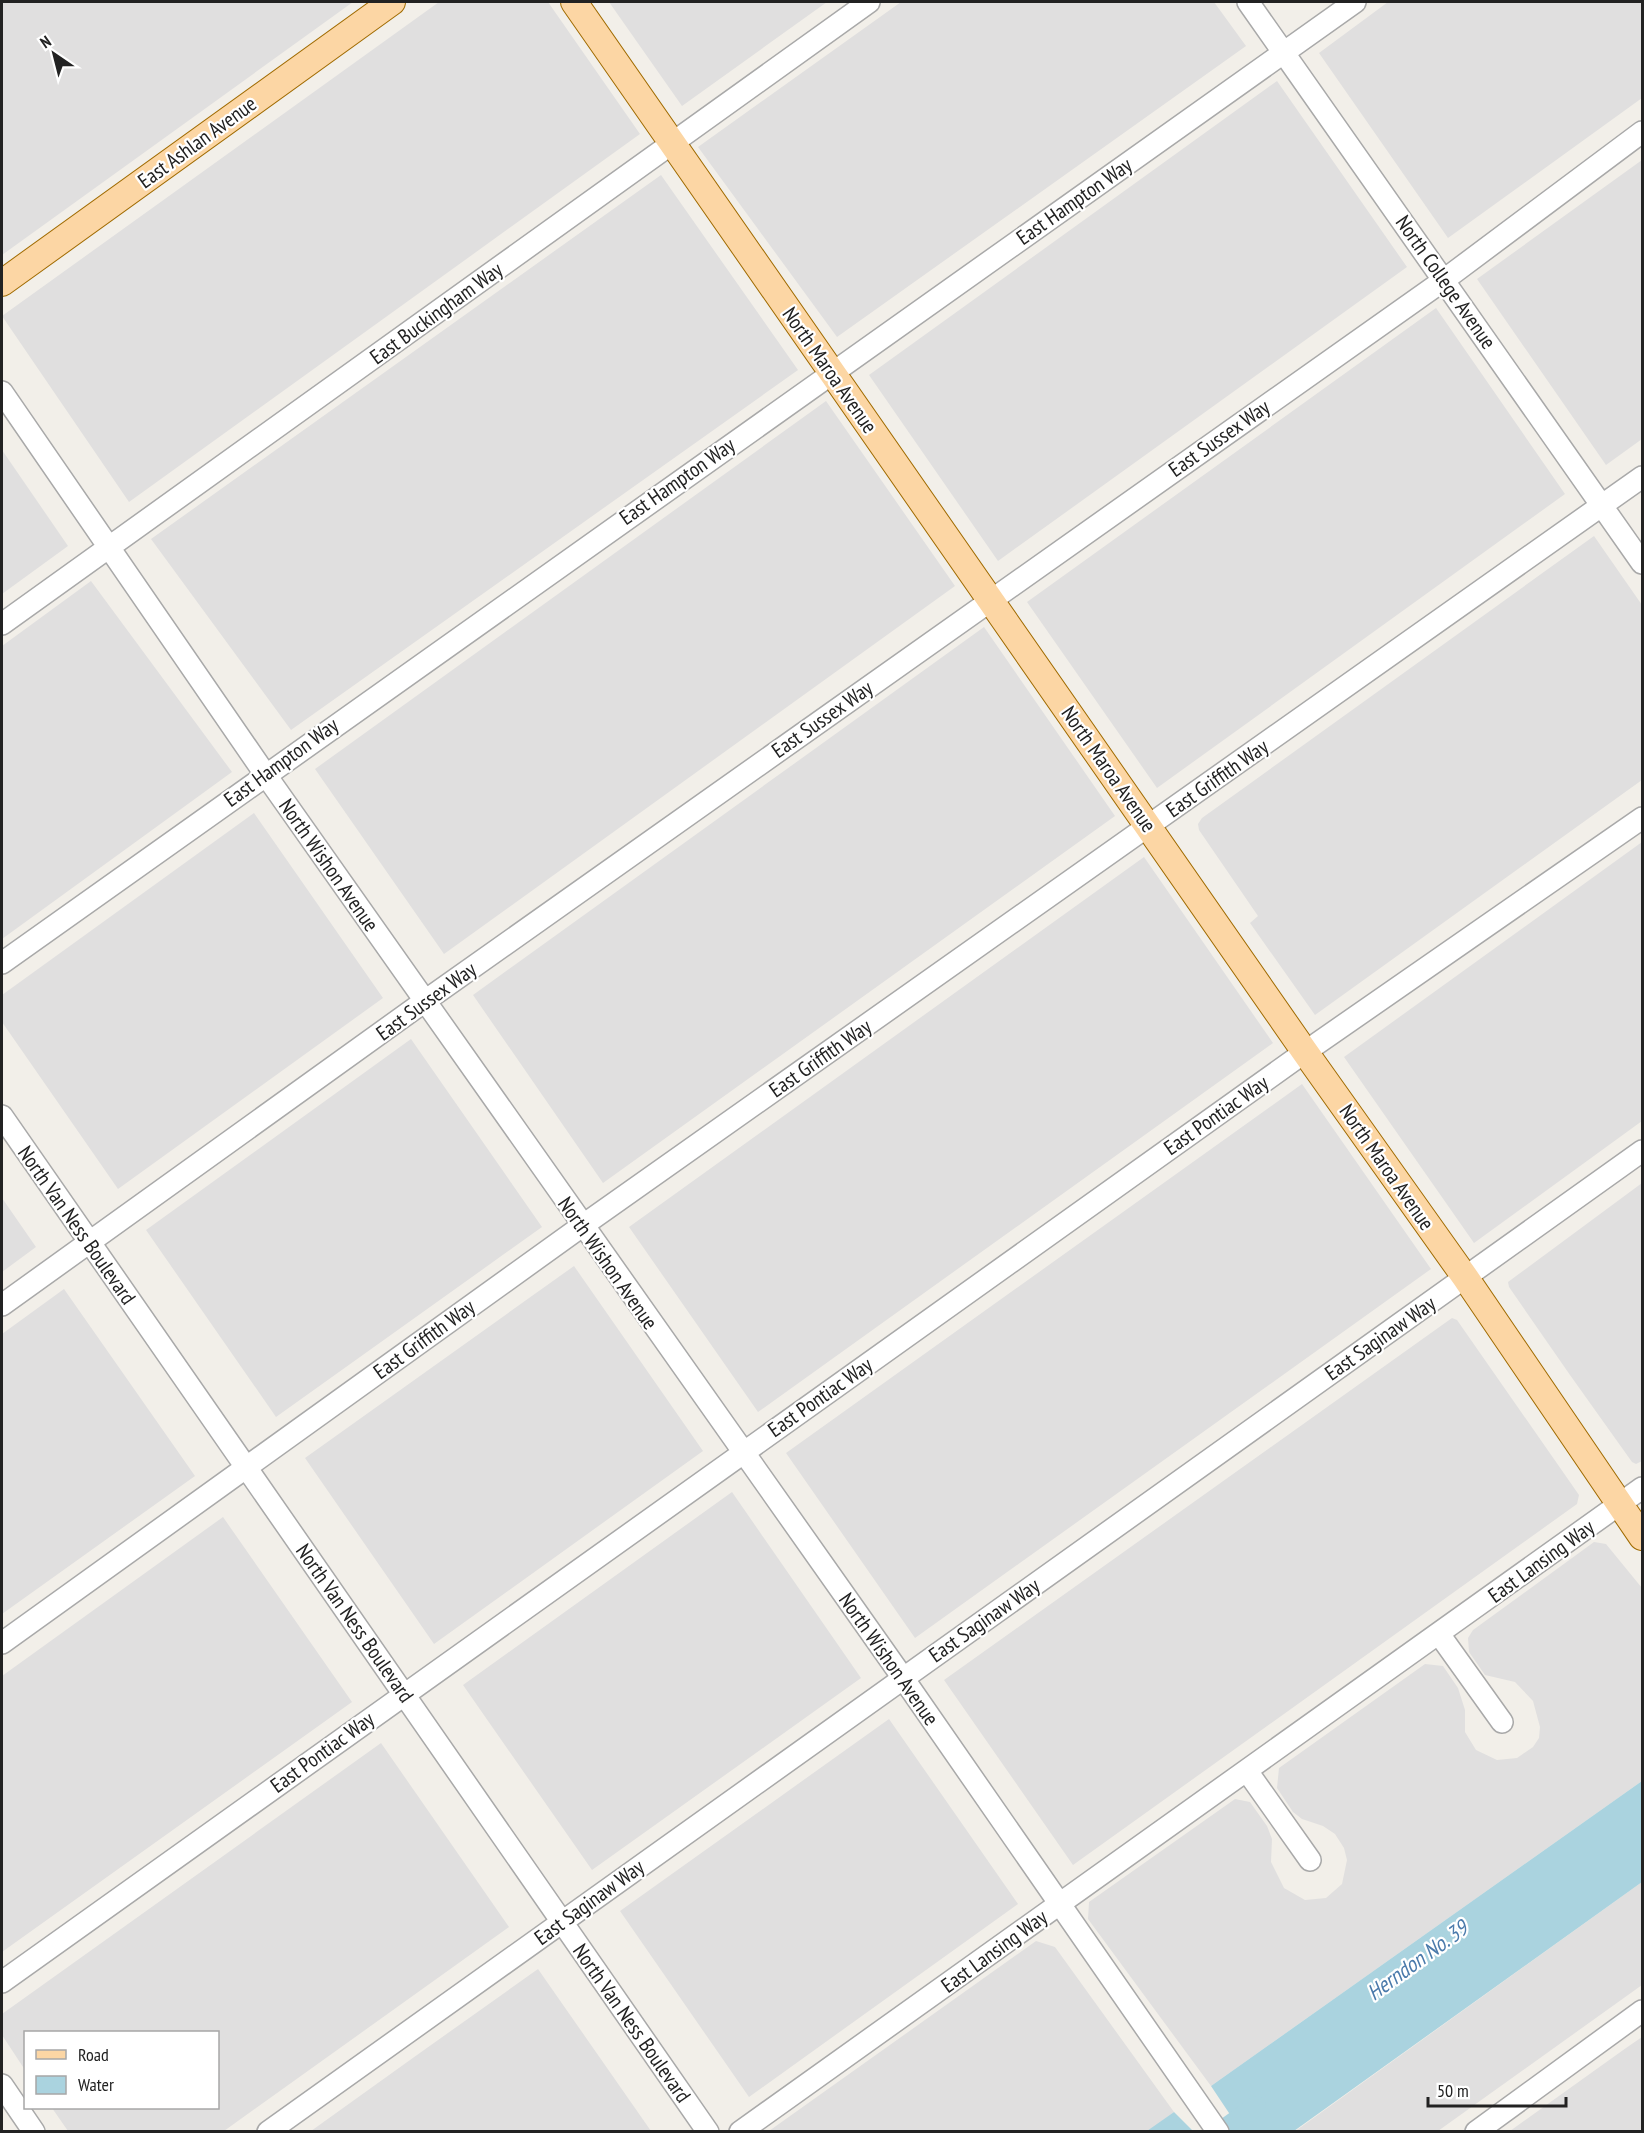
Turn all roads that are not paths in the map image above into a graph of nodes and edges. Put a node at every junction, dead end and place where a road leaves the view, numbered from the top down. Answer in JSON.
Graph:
{"nodes":[{"id":1,"x":392,"y":2,"type":"edge"},
{"id":2,"x":574,"y":2,"type":"edge"},
{"id":3,"x":869,"y":2,"type":"edge"},
{"id":4,"x":1248,"y":2,"type":"edge"},
{"id":5,"x":1355,"y":2,"type":"edge"},
{"id":6,"x":1285,"y":53,"type":"junction"},
{"id":7,"x":1642,"y":132,"type":"edge"},
{"id":8,"x":672,"y":144,"type":"junction"},
{"id":9,"x":1444,"y":280,"type":"junction"},
{"id":10,"x":2,"y":283,"type":"edge"},
{"id":11,"x":831,"y":372,"type":"junction"},
{"id":12,"x":2,"y":392,"type":"edge"},
{"id":13,"x":1642,"y":477,"type":"edge"},
{"id":14,"x":1603,"y":506,"type":"junction"},
{"id":15,"x":111,"y":547,"type":"junction"},
{"id":16,"x":1642,"y":563,"type":"edge"},
{"id":17,"x":991,"y":599,"type":"junction"},
{"id":18,"x":2,"y":624,"type":"edge"},
{"id":19,"x":265,"y":774,"type":"junction"},
{"id":20,"x":1642,"y":818,"type":"edge"},
{"id":21,"x":1149,"y":826,"type":"junction"},
{"id":22,"x":2,"y":963,"type":"edge"},
{"id":23,"x":425,"y":1001,"type":"junction"},
{"id":24,"x":1305,"y":1052,"type":"junction"},
{"id":25,"x":2,"y":1116,"type":"edge"},
{"id":26,"x":1642,"y":1151,"type":"edge"},
{"id":27,"x":582,"y":1226,"type":"junction"},
{"id":28,"x":89,"y":1242,"type":"junction"},
{"id":29,"x":1465,"y":1277,"type":"junction"},
{"id":30,"x":2,"y":1305,"type":"edge"},
{"id":31,"x":742,"y":1452,"type":"junction"},
{"id":32,"x":246,"y":1467,"type":"junction"},
{"id":33,"x":1642,"y":1488,"type":"edge"},
{"id":34,"x":1618,"y":1505,"type":"junction"},
{"id":35,"x":1642,"y":1537,"type":"edge"},
{"id":36,"x":1439,"y":1634,"type":"junction"},
{"id":37,"x":2,"y":1643,"type":"edge"},
{"id":38,"x":903,"y":1678,"type":"junction"},
{"id":39,"x":404,"y":1693,"type":"junction"},
{"id":40,"x":1502,"y":1722,"type":"dead end"},
{"id":41,"x":1247,"y":1771,"type":"junction"},
{"id":42,"x":1310,"y":1860,"type":"dead end"},
{"id":43,"x":1059,"y":1904,"type":"junction"},
{"id":44,"x":562,"y":1921,"type":"junction"},
{"id":45,"x":2,"y":1982,"type":"edge"},
{"id":46,"x":1642,"y":2011,"type":"edge"},
{"id":47,"x":2,"y":2085,"type":"edge"},
{"id":48,"x":34,"y":2132,"type":"edge"},
{"id":49,"x":268,"y":2132,"type":"edge"},
{"id":50,"x":708,"y":2132,"type":"edge"},
{"id":51,"x":740,"y":2132,"type":"edge"},
{"id":52,"x":1218,"y":2132,"type":"edge"},
{"id":53,"x":1476,"y":2132,"type":"edge"}],
"edges":[{"from":1,"to":10,"type":"main road","name":"East Ashlan Avenue"},
{"from":2,"to":8,"type":"main road","name":"North Maroa Avenue"},
{"from":3,"to":8,"type":"street","name":"East Buckingham Way"},
{"from":4,"to":6,"type":"street","name":"North College Avenue"},
{"from":5,"to":6,"type":"street","name":"East Hampton Way"},
{"from":6,"to":9,"type":"street","name":"North College Avenue"},
{"from":6,"to":11,"type":"street","name":"East Hampton Way"},
{"from":7,"to":9,"type":"street","name":"East Sussex Way"},
{"from":8,"to":11,"type":"main road","name":"North Maroa Avenue"},
{"from":8,"to":15,"type":"street","name":"East Buckingham Way"},
{"from":9,"to":14,"type":"street","name":"North College Avenue"},
{"from":9,"to":17,"type":"street","name":"East Sussex Way"},
{"from":11,"to":17,"type":"main road","name":"North Maroa Avenue"},
{"from":11,"to":19,"type":"street","name":"East Hampton Way"},
{"from":12,"to":15,"type":"street","name":"North Wishon Avenue"},
{"from":13,"to":14,"type":"street","name":"East Griffith Way"},
{"from":14,"to":16,"type":"street","name":"North College Avenue"},
{"from":14,"to":21,"type":"street","name":"East Griffith Way"},
{"from":15,"to":18,"type":"street","name":"East Buckingham Way"},
{"from":15,"to":19,"type":"street","name":"North Wishon Avenue"},
{"from":17,"to":21,"type":"main road","name":"North Maroa Avenue"},
{"from":17,"to":23,"type":"street","name":"East Sussex Way"},
{"from":19,"to":22,"type":"street","name":"East Hampton Way"},
{"from":19,"to":23,"type":"street","name":"North Wishon Avenue"},
{"from":20,"to":24,"type":"street","name":"East Pontiac Way"},
{"from":21,"to":24,"type":"main road","name":"North Maroa Avenue"},
{"from":21,"to":27,"type":"street","name":"East Griffith Way"},
{"from":23,"to":27,"type":"street","name":"North Wishon Avenue"},
{"from":23,"to":28,"type":"street","name":"East Sussex Way"},
{"from":24,"to":29,"type":"main road","name":"North Maroa Avenue"},
{"from":24,"to":31,"type":"street","name":"East Pontiac Way"},
{"from":25,"to":28,"type":"street","name":"North Van Ness Boulevard"},
{"from":26,"to":29,"type":"street","name":"East Saginaw Way"},
{"from":27,"to":31,"type":"street","name":"North Wishon Avenue"},
{"from":27,"to":32,"type":"street","name":"East Griffith Way"},
{"from":28,"to":30,"type":"street","name":"East Sussex Way"},
{"from":28,"to":32,"type":"street","name":"North Van Ness Boulevard"},
{"from":29,"to":34,"type":"main road","name":"North Maroa Avenue"},
{"from":29,"to":38,"type":"street","name":"East Saginaw Way"},
{"from":31,"to":38,"type":"street","name":"North Wishon Avenue"},
{"from":31,"to":39,"type":"street","name":"East Pontiac Way"},
{"from":32,"to":37,"type":"street","name":"East Griffith Way"},
{"from":32,"to":39,"type":"street","name":"North Van Ness Boulevard"},
{"from":33,"to":34,"type":"street","name":"East Lansing Way"},
{"from":34,"to":35,"type":"main road","name":"North Maroa Avenue"},
{"from":34,"to":36,"type":"street","name":"East Lansing Way"},
{"from":36,"to":40,"type":"street"},
{"from":36,"to":41,"type":"street","name":"East Lansing Way"},
{"from":38,"to":43,"type":"street","name":"North Wishon Avenue"},
{"from":38,"to":44,"type":"street","name":"East Saginaw Way"},
{"from":39,"to":44,"type":"street","name":"North Van Ness Boulevard"},
{"from":39,"to":45,"type":"street","name":"East Pontiac Way"},
{"from":41,"to":42,"type":"street"},
{"from":41,"to":43,"type":"street","name":"East Lansing Way"},
{"from":43,"to":51,"type":"street","name":"East Lansing Way"},
{"from":43,"to":52,"type":"street","name":"North Wishon Avenue"},
{"from":44,"to":49,"type":"street","name":"East Saginaw Way"},
{"from":44,"to":50,"type":"street","name":"North Van Ness Boulevard"},
{"from":46,"to":53,"type":"street"},
{"from":47,"to":48,"type":"street"}]}
